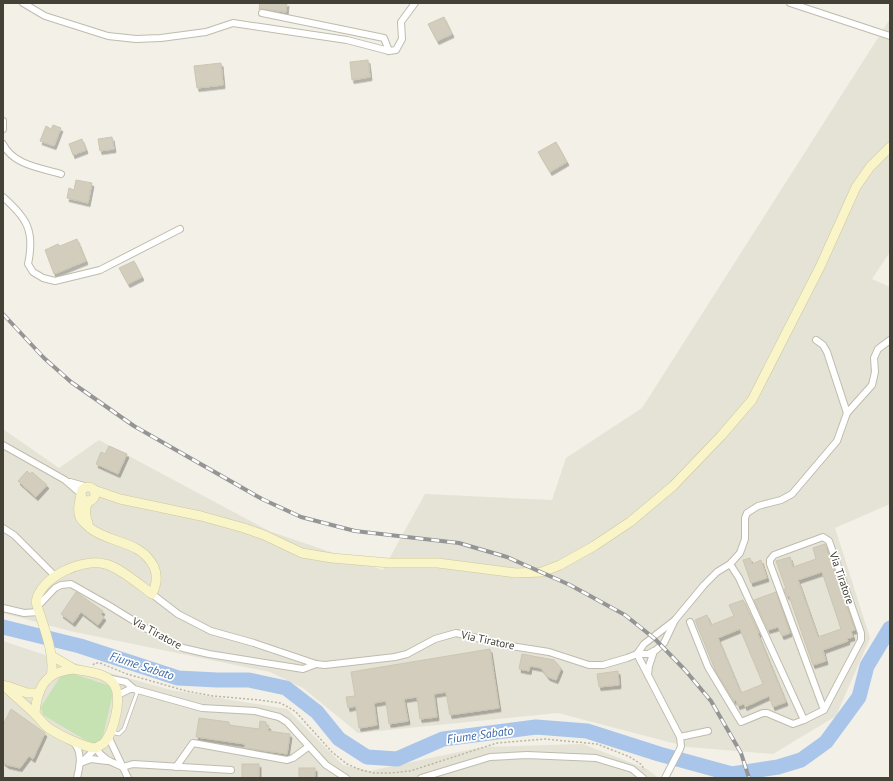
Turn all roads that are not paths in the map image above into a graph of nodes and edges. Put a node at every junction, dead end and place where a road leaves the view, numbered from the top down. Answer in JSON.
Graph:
{"nodes":[{"id":1,"x":23,"y":3,"type":"edge"},
{"id":2,"x":415,"y":3,"type":"edge"},
{"id":3,"x":790,"y":3,"type":"edge"},
{"id":4,"x":262,"y":13,"type":"dead end"},
{"id":5,"x":890,"y":36,"type":"edge"},
{"id":6,"x":389,"y":50,"type":"junction"},
{"id":7,"x":3,"y":121,"type":"edge"},
{"id":8,"x":3,"y":129,"type":"edge"},
{"id":9,"x":3,"y":144,"type":"edge"},
{"id":10,"x":890,"y":148,"type":"edge"},
{"id":11,"x":61,"y":174,"type":"dead end"},
{"id":12,"x":3,"y":197,"type":"edge"},
{"id":13,"x":180,"y":229,"type":"dead end"},
{"id":14,"x":816,"y":340,"type":"dead end"},
{"id":15,"x":890,"y":340,"type":"edge"},
{"id":16,"x":847,"y":413,"type":"junction"},
{"id":17,"x":3,"y":445,"type":"edge"},
{"id":18,"x":65,"y":480,"type":"junction"},
{"id":19,"x":91,"y":494,"type":"junction"},
{"id":20,"x":81,"y":495,"type":"junction"},
{"id":21,"x":89,"y":527,"type":"junction"},
{"id":22,"x":3,"y":528,"type":"edge"},
{"id":23,"x":730,"y":564,"type":"junction"},
{"id":24,"x":55,"y":576,"type":"junction"},
{"id":25,"x":152,"y":594,"type":"junction"},
{"id":26,"x":3,"y":608,"type":"edge"},
{"id":27,"x":38,"y":609,"type":"junction"},
{"id":28,"x":675,"y":620,"type":"junction"},
{"id":29,"x":690,"y":622,"type":"dead end"},
{"id":30,"x":654,"y":651,"type":"junction"},
{"id":31,"x":637,"y":654,"type":"junction"},
{"id":32,"x":52,"y":656,"type":"junction"},
{"id":33,"x":316,"y":664,"type":"junction"},
{"id":34,"x":74,"y":669,"type":"junction"},
{"id":35,"x":51,"y":676,"type":"junction"},
{"id":36,"x":648,"y":676,"type":"junction"},
{"id":37,"x":104,"y":677,"type":"junction"},
{"id":38,"x":3,"y":685,"type":"edge"},
{"id":39,"x":136,"y":689,"type":"junction"},
{"id":40,"x":39,"y":693,"type":"junction"},
{"id":41,"x":118,"y":696,"type":"junction"},
{"id":42,"x":824,"y":710,"type":"junction"},
{"id":43,"x":35,"y":714,"type":"junction"},
{"id":44,"x":804,"y":720,"type":"junction"},
{"id":45,"x":708,"y":731,"type":"dead end"},
{"id":46,"x":109,"y":734,"type":"junction"},
{"id":47,"x":680,"y":738,"type":"junction"},
{"id":48,"x":69,"y":739,"type":"junction"},
{"id":49,"x":308,"y":747,"type":"junction"},
{"id":50,"x":96,"y":748,"type":"junction"},
{"id":51,"x":107,"y":761,"type":"junction"},
{"id":52,"x":80,"y":764,"type":"junction"},
{"id":53,"x":123,"y":767,"type":"junction"},
{"id":54,"x":176,"y":767,"type":"junction"},
{"id":55,"x":231,"y":770,"type":"dead end"},
{"id":56,"x":642,"y":777,"type":"edge"},
{"id":57,"x":77,"y":778,"type":"edge"},
{"id":58,"x":128,"y":778,"type":"edge"},
{"id":59,"x":346,"y":778,"type":"edge"},
{"id":60,"x":421,"y":778,"type":"edge"},
{"id":61,"x":665,"y":778,"type":"edge"}],
"edges":[{"from":1,"to":6,"type":"street"},
{"from":2,"to":6,"type":"street"},
{"from":3,"to":5,"type":"street"},
{"from":4,"to":6,"type":"street"},
{"from":7,"to":8,"type":"street"},
{"from":9,"to":11,"type":"street"},
{"from":10,"to":19,"type":"street"},
{"from":12,"to":13,"type":"street"},
{"from":14,"to":16,"type":"street"},
{"from":15,"to":16,"type":"street","name":"Via Tiratore"},
{"from":16,"to":23,"type":"street","name":"Via Tiratore"},
{"from":17,"to":18,"type":"street"},
{"from":18,"to":19,"type":"street"},
{"from":18,"to":20,"type":"street"},
{"from":19,"to":20,"type":"street"},
{"from":19,"to":21,"type":"street"},
{"from":20,"to":21,"type":"street"},
{"from":21,"to":25,"type":"street"},
{"from":22,"to":24,"type":"street"},
{"from":23,"to":28,"type":"street","name":"Via Tiratore"},
{"from":23,"to":44,"type":"street"},
{"from":24,"to":25,"type":"street"},
{"from":24,"to":27,"type":"street"},
{"from":25,"to":33,"type":"street","name":"Via Tiratore"},
{"from":26,"to":27,"type":"street"},
{"from":27,"to":32,"type":"street"},
{"from":27,"to":33,"type":"street","name":"Via Tiratore"},
{"from":28,"to":30,"type":"street","name":"Via Tiratore"},
{"from":28,"to":31,"type":"street","name":"Via Tiratore"},
{"from":29,"to":44,"type":"street"},
{"from":30,"to":31,"type":"street","name":"Via Tiratore"},
{"from":30,"to":36,"type":"street"},
{"from":31,"to":33,"type":"street","name":"Via Tiratore"},
{"from":31,"to":36,"type":"street"},
{"from":32,"to":34,"type":"street"},
{"from":32,"to":35,"type":"street"},
{"from":34,"to":35,"type":"street"},
{"from":34,"to":37,"type":"street"},
{"from":35,"to":40,"type":"street"},
{"from":36,"to":47,"type":"street"},
{"from":37,"to":39,"type":"street"},
{"from":37,"to":41,"type":"street"},
{"from":38,"to":40,"type":"street"},
{"from":38,"to":43,"type":"street"},
{"from":39,"to":41,"type":"street"},
{"from":39,"to":46,"type":"lane"},
{"from":39,"to":49,"type":"street"},
{"from":40,"to":43,"type":"street"},
{"from":41,"to":46,"type":"street"},
{"from":42,"to":42,"type":"street","name":"Via Tiratore"},
{"from":42,"to":44,"type":"street"},
{"from":43,"to":48,"type":"street"},
{"from":45,"to":47,"type":"street"},
{"from":46,"to":50,"type":"street"},
{"from":46,"to":53,"type":"street"},
{"from":47,"to":61,"type":"street"},
{"from":48,"to":50,"type":"street"},
{"from":48,"to":52,"type":"street"},
{"from":49,"to":54,"type":"street"},
{"from":49,"to":59,"type":"street"},
{"from":50,"to":51,"type":"street"},
{"from":50,"to":52,"type":"street"},
{"from":51,"to":52,"type":"street"},
{"from":51,"to":53,"type":"street"},
{"from":52,"to":57,"type":"street"},
{"from":53,"to":54,"type":"street"},
{"from":53,"to":58,"type":"street"},
{"from":54,"to":55,"type":"street"},
{"from":56,"to":60,"type":"street"}]}
